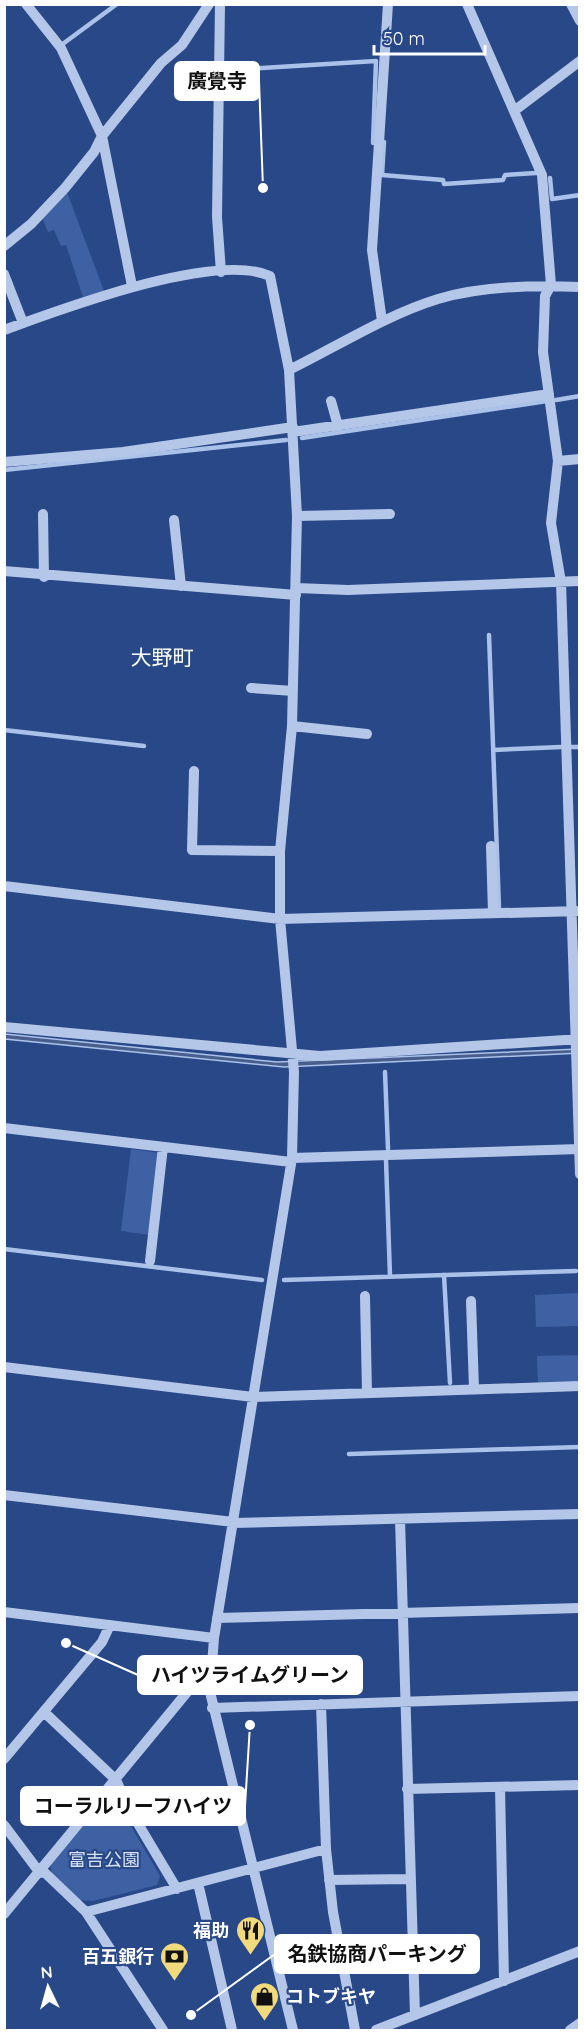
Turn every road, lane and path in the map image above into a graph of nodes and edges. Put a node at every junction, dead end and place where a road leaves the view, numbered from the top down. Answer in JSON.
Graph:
{"nodes":[{"id":1,"x":26,"y":4,"type":"edge"},
{"id":2,"x":209,"y":4,"type":"edge"},
{"id":3,"x":220,"y":4,"type":"edge"},
{"id":4,"x":388,"y":4,"type":"edge"},
{"id":5,"x":466,"y":4,"type":"edge"},
{"id":6,"x":571,"y":4,"type":"edge"},
{"id":7,"x":579,"y":21,"type":"edge"},
{"id":8,"x":579,"y":61,"type":"edge"},
{"id":9,"x":514,"y":111,"type":"junction"},
{"id":10,"x":102,"y":136,"type":"junction"},
{"id":11,"x":4,"y":246,"type":"edge"},
{"id":12,"x":221,"y":272,"type":"junction"},
{"id":13,"x":4,"y":274,"type":"edge"},
{"id":14,"x":551,"y":285,"type":"junction"},
{"id":15,"x":132,"y":286,"type":"junction"},
{"id":16,"x":579,"y":287,"type":"edge"},
{"id":17,"x":382,"y":321,"type":"junction"},
{"id":18,"x":23,"y":323,"type":"junction"},
{"id":19,"x":4,"y":330,"type":"edge"},
{"id":20,"x":289,"y":370,"type":"junction"},
{"id":21,"x":549,"y":394,"type":"junction"},
{"id":22,"x":331,"y":401,"type":"dead end"},
{"id":23,"x":338,"y":426,"type":"junction"},
{"id":24,"x":293,"y":430,"type":"junction"},
{"id":25,"x":579,"y":459,"type":"edge"},
{"id":26,"x":558,"y":460,"type":"junction"},
{"id":27,"x":4,"y":462,"type":"edge"},
{"id":28,"x":43,"y":514,"type":"dead end"},
{"id":29,"x":390,"y":514,"type":"dead end"},
{"id":30,"x":297,"y":516,"type":"junction"},
{"id":31,"x":174,"y":520,"type":"dead end"},
{"id":32,"x":4,"y":571,"type":"edge"},
{"id":33,"x":44,"y":577,"type":"junction"},
{"id":34,"x":579,"y":581,"type":"edge"},
{"id":35,"x":561,"y":582,"type":"junction"},
{"id":36,"x":181,"y":586,"type":"junction"},
{"id":37,"x":296,"y":591,"type":"junction"},
{"id":38,"x":251,"y":688,"type":"dead end"},
{"id":39,"x":294,"y":691,"type":"junction"},
{"id":40,"x":292,"y":726,"type":"junction"},
{"id":41,"x":367,"y":734,"type":"dead end"},
{"id":42,"x":194,"y":771,"type":"dead end"},
{"id":43,"x":491,"y":846,"type":"dead end"},
{"id":44,"x":280,"y":851,"type":"junction"},
{"id":45,"x":4,"y":886,"type":"edge"},
{"id":46,"x":575,"y":912,"type":"edge"},
{"id":47,"x":493,"y":913,"type":"junction"},
{"id":48,"x":280,"y":919,"type":"junction"},
{"id":49,"x":4,"y":1027,"type":"edge"},
{"id":50,"x":576,"y":1040,"type":"edge"},
{"id":51,"x":293,"y":1060,"type":"junction"},
{"id":52,"x":4,"y":1128,"type":"edge"},
{"id":53,"x":163,"y":1147,"type":"junction"},
{"id":54,"x":579,"y":1149,"type":"edge"},
{"id":55,"x":291,"y":1160,"type":"junction"},
{"id":56,"x":579,"y":1174,"type":"edge"},
{"id":57,"x":150,"y":1261,"type":"dead end"},
{"id":58,"x":365,"y":1296,"type":"dead end"},
{"id":59,"x":471,"y":1301,"type":"dead end"},
{"id":60,"x":4,"y":1367,"type":"edge"},
{"id":61,"x":579,"y":1386,"type":"edge"},
{"id":62,"x":474,"y":1389,"type":"junction"},
{"id":63,"x":368,"y":1393,"type":"junction"},
{"id":64,"x":252,"y":1397,"type":"junction"},
{"id":65,"x":4,"y":1495,"type":"edge"},
{"id":66,"x":579,"y":1514,"type":"edge"},
{"id":67,"x":400,"y":1519,"type":"junction"},
{"id":68,"x":233,"y":1523,"type":"junction"},
{"id":69,"x":579,"y":1608,"type":"edge"},
{"id":70,"x":4,"y":1612,"type":"edge"},
{"id":71,"x":402,"y":1614,"type":"junction"},
{"id":72,"x":217,"y":1618,"type":"junction"},
{"id":73,"x":110,"y":1625,"type":"junction"},
{"id":74,"x":214,"y":1638,"type":"junction"},
{"id":75,"x":212,"y":1661,"type":"junction"},
{"id":76,"x":579,"y":1696,"type":"edge"},
{"id":77,"x":404,"y":1701,"type":"junction"},
{"id":78,"x":321,"y":1704,"type":"junction"},
{"id":79,"x":212,"y":1708,"type":"junction"},
{"id":80,"x":44,"y":1712,"type":"junction"},
{"id":81,"x":4,"y":1759,"type":"edge"},
{"id":82,"x":116,"y":1780,"type":"junction"},
{"id":83,"x":579,"y":1785,"type":"edge"},
{"id":84,"x":500,"y":1786,"type":"junction"},
{"id":85,"x":407,"y":1789,"type":"junction"},
{"id":86,"x":4,"y":1825,"type":"edge"},
{"id":87,"x":326,"y":1849,"type":"junction"},
{"id":88,"x":252,"y":1869,"type":"junction"},
{"id":89,"x":41,"y":1872,"type":"junction"},
{"id":90,"x":409,"y":1880,"type":"junction"},
{"id":91,"x":329,"y":1881,"type":"junction"},
{"id":92,"x":198,"y":1883,"type":"junction"},
{"id":93,"x":177,"y":1889,"type":"junction"},
{"id":94,"x":86,"y":1912,"type":"junction"},
{"id":95,"x":4,"y":1914,"type":"edge"},
{"id":96,"x":579,"y":1951,"type":"edge"},
{"id":97,"x":504,"y":1981,"type":"junction"},
{"id":98,"x":415,"y":2015,"type":"junction"},
{"id":99,"x":579,"y":2023,"type":"edge"},
{"id":100,"x":163,"y":2031,"type":"edge"},
{"id":101,"x":232,"y":2031,"type":"edge"},
{"id":102,"x":293,"y":2031,"type":"edge"},
{"id":103,"x":355,"y":2031,"type":"edge"},
{"id":104,"x":376,"y":2031,"type":"edge"},
{"id":105,"x":570,"y":2031,"type":"edge"}],
"edges":[{"from":1,"to":10,"type":"street"},
{"from":2,"to":10,"type":"street"},
{"from":3,"to":12,"type":"street"},
{"from":4,"to":17,"type":"street"},
{"from":5,"to":9,"type":"street"},
{"from":6,"to":7,"type":"street"},
{"from":8,"to":9,"type":"street"},
{"from":9,"to":14,"type":"street"},
{"from":10,"to":11,"type":"street"},
{"from":10,"to":15,"type":"street"},
{"from":12,"to":15,"type":"street"},
{"from":12,"to":20,"type":"street"},
{"from":13,"to":18,"type":"street"},
{"from":14,"to":16,"type":"street"},
{"from":14,"to":17,"type":"street"},
{"from":14,"to":21,"type":"street"},
{"from":15,"to":18,"type":"street"},
{"from":17,"to":20,"type":"street"},
{"from":18,"to":19,"type":"street"},
{"from":20,"to":24,"type":"street"},
{"from":21,"to":23,"type":"street"},
{"from":21,"to":26,"type":"street"},
{"from":22,"to":23,"type":"street"},
{"from":23,"to":24,"type":"street"},
{"from":24,"to":27,"type":"street"},
{"from":24,"to":30,"type":"street"},
{"from":25,"to":26,"type":"street"},
{"from":26,"to":35,"type":"street"},
{"from":28,"to":33,"type":"street"},
{"from":29,"to":30,"type":"street"},
{"from":30,"to":37,"type":"street"},
{"from":31,"to":36,"type":"street"},
{"from":32,"to":33,"type":"street"},
{"from":33,"to":36,"type":"street"},
{"from":34,"to":35,"type":"street"},
{"from":35,"to":37,"type":"street"},
{"from":35,"to":46,"type":"street"},
{"from":36,"to":37,"type":"street"},
{"from":37,"to":39,"type":"street"},
{"from":38,"to":39,"type":"street"},
{"from":39,"to":40,"type":"street"},
{"from":40,"to":41,"type":"street"},
{"from":40,"to":44,"type":"street"},
{"from":42,"to":44,"type":"street"},
{"from":43,"to":47,"type":"street"},
{"from":44,"to":48,"type":"street"},
{"from":45,"to":48,"type":"street"},
{"from":46,"to":47,"type":"street"},
{"from":46,"to":50,"type":"street"},
{"from":47,"to":48,"type":"street"},
{"from":48,"to":51,"type":"street"},
{"from":49,"to":51,"type":"street"},
{"from":50,"to":51,"type":"street"},
{"from":50,"to":54,"type":"street"},
{"from":51,"to":55,"type":"street"},
{"from":52,"to":53,"type":"street"},
{"from":53,"to":55,"type":"street"},
{"from":53,"to":57,"type":"street"},
{"from":54,"to":55,"type":"street"},
{"from":54,"to":56,"type":"street"},
{"from":55,"to":64,"type":"street"},
{"from":58,"to":63,"type":"street"},
{"from":59,"to":62,"type":"street"},
{"from":60,"to":64,"type":"street"},
{"from":61,"to":62,"type":"street"},
{"from":62,"to":63,"type":"street"},
{"from":63,"to":64,"type":"street"},
{"from":64,"to":68,"type":"street"},
{"from":65,"to":68,"type":"street"},
{"from":66,"to":67,"type":"street"},
{"from":67,"to":68,"type":"street"},
{"from":67,"to":71,"type":"street"},
{"from":68,"to":72,"type":"street"},
{"from":69,"to":71,"type":"street"},
{"from":70,"to":73,"type":"street"},
{"from":71,"to":72,"type":"street"},
{"from":71,"to":77,"type":"street"},
{"from":72,"to":74,"type":"street"},
{"from":73,"to":74,"type":"street"},
{"from":73,"to":80,"type":"street"},
{"from":74,"to":75,"type":"street"},
{"from":75,"to":79,"type":"street"},
{"from":75,"to":82,"type":"street"},
{"from":76,"to":77,"type":"street"},
{"from":77,"to":78,"type":"street"},
{"from":77,"to":85,"type":"street"},
{"from":78,"to":79,"type":"street"},
{"from":78,"to":87,"type":"street"},
{"from":79,"to":88,"type":"street"},
{"from":80,"to":81,"type":"street"},
{"from":80,"to":82,"type":"street"},
{"from":82,"to":89,"type":"street"},
{"from":82,"to":93,"type":"street"},
{"from":83,"to":84,"type":"street"},
{"from":84,"to":85,"type":"street"},
{"from":84,"to":97,"type":"street"},
{"from":85,"to":90,"type":"street"},
{"from":86,"to":89,"type":"street"},
{"from":87,"to":88,"type":"street"},
{"from":87,"to":91,"type":"street"},
{"from":88,"to":92,"type":"street"},
{"from":88,"to":102,"type":"street"},
{"from":89,"to":94,"type":"street"},
{"from":89,"to":95,"type":"street"},
{"from":90,"to":91,"type":"street"},
{"from":90,"to":98,"type":"street"},
{"from":91,"to":103,"type":"street"},
{"from":92,"to":93,"type":"street"},
{"from":92,"to":101,"type":"street"},
{"from":93,"to":94,"type":"street"},
{"from":94,"to":100,"type":"street"},
{"from":96,"to":97,"type":"street"},
{"from":97,"to":98,"type":"street"},
{"from":98,"to":104,"type":"street"},
{"from":99,"to":105,"type":"street"}]}
